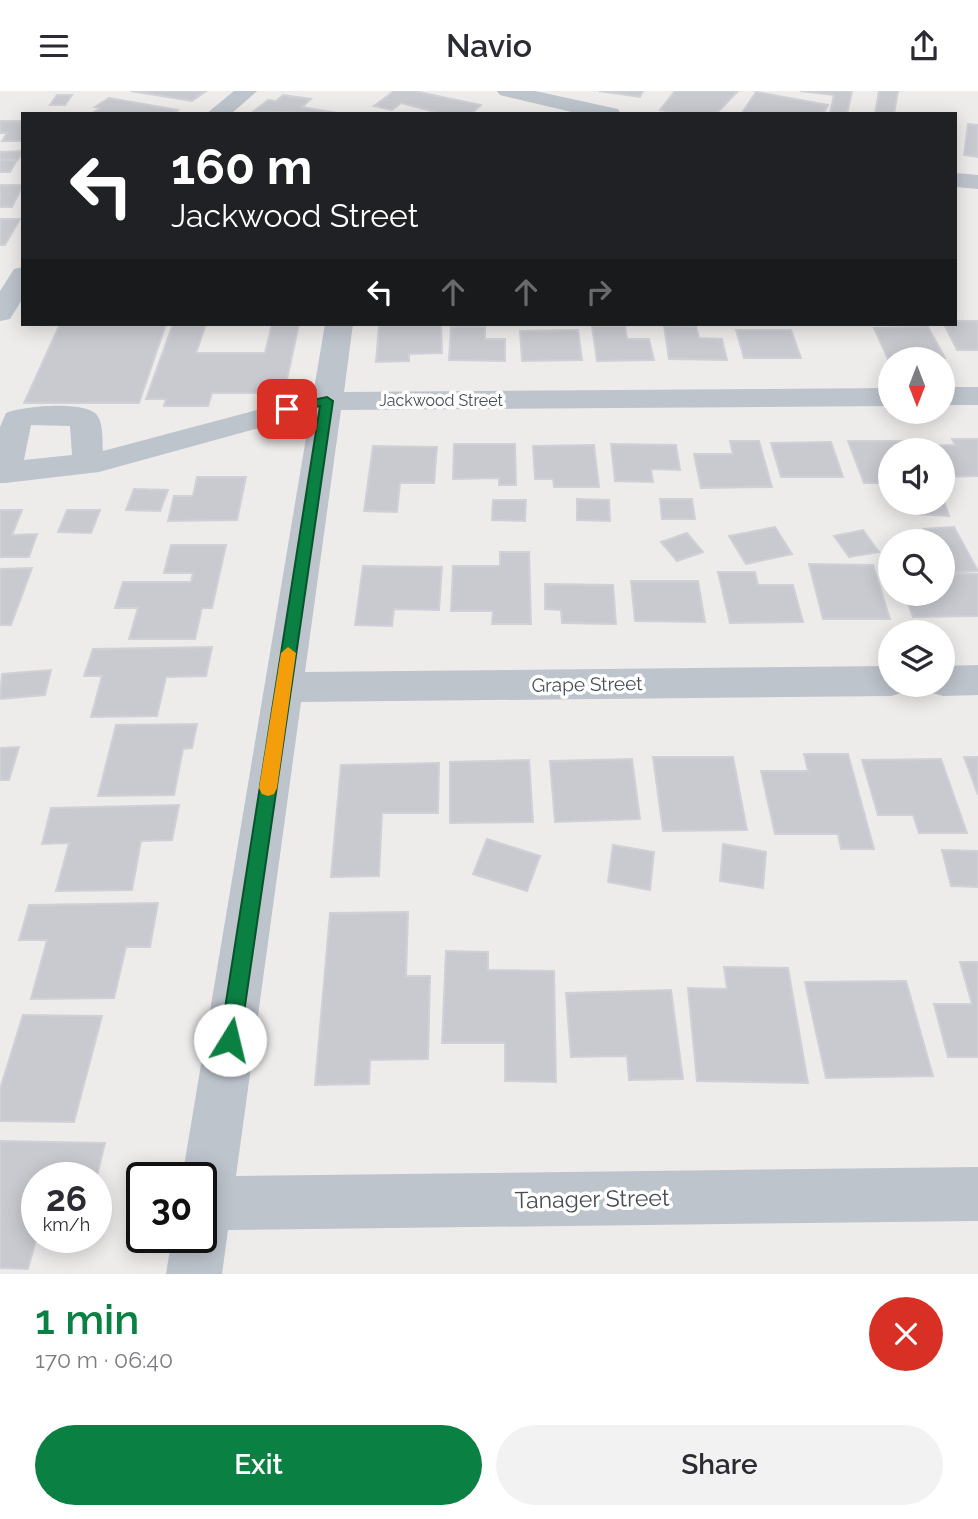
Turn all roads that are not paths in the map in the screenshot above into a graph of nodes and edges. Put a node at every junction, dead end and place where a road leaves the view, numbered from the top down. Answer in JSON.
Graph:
{"nodes":[{"id":1,"x":247,"y":91,"type":"edge"},
{"id":2,"x":517,"y":93,"type":"edge"},
{"id":3,"x":220,"y":112,"type":"edge"},
{"id":4,"x":510,"y":112,"type":"edge"},
{"id":5,"x":601,"y":112,"type":"edge"},
{"id":6,"x":957,"y":180,"type":"edge"},
{"id":7,"x":978,"y":182,"type":"edge"},
{"id":8,"x":21,"y":278,"type":"edge"},
{"id":9,"x":0,"y":313,"type":"edge"},
{"id":10,"x":339,"y":326,"type":"edge"},
{"id":11,"x":0,"y":395,"type":"edge"},
{"id":12,"x":956,"y":396,"type":"edge"},
{"id":13,"x":978,"y":396,"type":"edge"},
{"id":14,"x":878,"y":397,"type":"edge"},
{"id":15,"x":327,"y":401,"type":"junction"},
{"id":16,"x":26,"y":416,"type":"junction"},
{"id":17,"x":88,"y":463,"type":"junction"},
{"id":18,"x":3,"y":473,"type":"edge"},
{"id":19,"x":978,"y":680,"type":"edge"},
{"id":20,"x":878,"y":681,"type":"edge"},
{"id":21,"x":955,"y":681,"type":"edge"},
{"id":22,"x":283,"y":687,"type":"junction"},
{"id":23,"x":211,"y":1162,"type":"edge"},
{"id":24,"x":978,"y":1194,"type":"edge"},
{"id":25,"x":217,"y":1222,"type":"edge"},
{"id":26,"x":197,"y":1253,"type":"edge"},
{"id":27,"x":194,"y":1274,"type":"edge"}],
"edges":[{"from":1,"to":3,"type":"street"},
{"from":2,"to":4,"type":"street"},
{"from":2,"to":5,"type":"street"},
{"from":6,"to":7,"type":"street"},
{"from":8,"to":9,"type":"street"},
{"from":10,"to":15,"type":"street"},
{"from":11,"to":16,"type":"street"},
{"from":12,"to":13,"type":"street"},
{"from":14,"to":15,"type":"street","name":"Jackwood Street"},
{"from":15,"to":17,"type":"street","name":"Jackwood Street"},
{"from":15,"to":22,"type":"street"},
{"from":16,"to":17,"type":"street"},
{"from":16,"to":18,"type":"street"},
{"from":17,"to":18,"type":"street","name":"Jackwood Street"},
{"from":19,"to":21,"type":"street"},
{"from":20,"to":22,"type":"street","name":"Grape Street"},
{"from":22,"to":23,"type":"street"},
{"from":24,"to":25,"type":"street","name":"Tanager Street"},
{"from":26,"to":27,"type":"street"}]}
